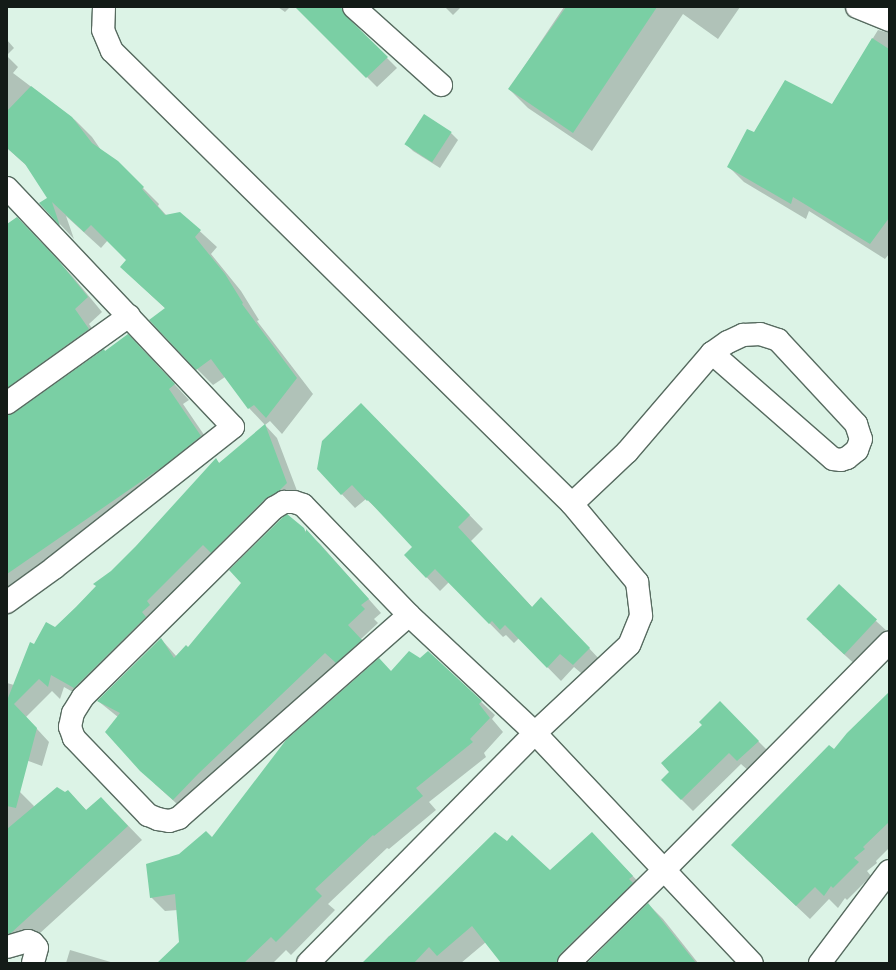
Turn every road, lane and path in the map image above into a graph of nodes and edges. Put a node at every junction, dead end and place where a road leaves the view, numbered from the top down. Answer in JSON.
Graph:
{"nodes":[{"id":1,"x":104,"y":7,"type":"edge"},
{"id":2,"x":354,"y":7,"type":"edge"},
{"id":3,"x":857,"y":7,"type":"edge"},
{"id":4,"x":889,"y":20,"type":"edge"},
{"id":5,"x":441,"y":85,"type":"dead end"},
{"id":6,"x":10,"y":196,"type":"edge"},
{"id":7,"x":129,"y":316,"type":"junction"},
{"id":8,"x":712,"y":353,"type":"junction"},
{"id":9,"x":7,"y":403,"type":"edge"},
{"id":10,"x":572,"y":504,"type":"junction"},
{"id":11,"x":7,"y":602,"type":"edge"},
{"id":12,"x":409,"y":615,"type":"junction"},
{"id":13,"x":889,"y":643,"type":"edge"},
{"id":14,"x":534,"y":733,"type":"junction"},
{"id":15,"x":664,"y":870,"type":"junction"},
{"id":16,"x":889,"y":871,"type":"edge"},
{"id":17,"x":7,"y":947,"type":"edge"},
{"id":18,"x":33,"y":963,"type":"edge"},
{"id":19,"x":308,"y":963,"type":"edge"},
{"id":20,"x":569,"y":963,"type":"edge"},
{"id":21,"x":752,"y":963,"type":"edge"},
{"id":22,"x":820,"y":963,"type":"edge"}],
"edges":[{"from":1,"to":10,"type":"street"},
{"from":2,"to":5,"type":"street"},
{"from":3,"to":4,"type":"street"},
{"from":6,"to":7,"type":"street"},
{"from":7,"to":9,"type":"street"},
{"from":7,"to":11,"type":"street"},
{"from":8,"to":8,"type":"street"},
{"from":8,"to":10,"type":"street"},
{"from":10,"to":14,"type":"street"},
{"from":12,"to":12,"type":"street"},
{"from":12,"to":14,"type":"street"},
{"from":13,"to":15,"type":"street"},
{"from":14,"to":15,"type":"street"},
{"from":14,"to":19,"type":"street"},
{"from":15,"to":20,"type":"street"},
{"from":15,"to":21,"type":"street"},
{"from":16,"to":22,"type":"street"},
{"from":17,"to":18,"type":"street"}]}
